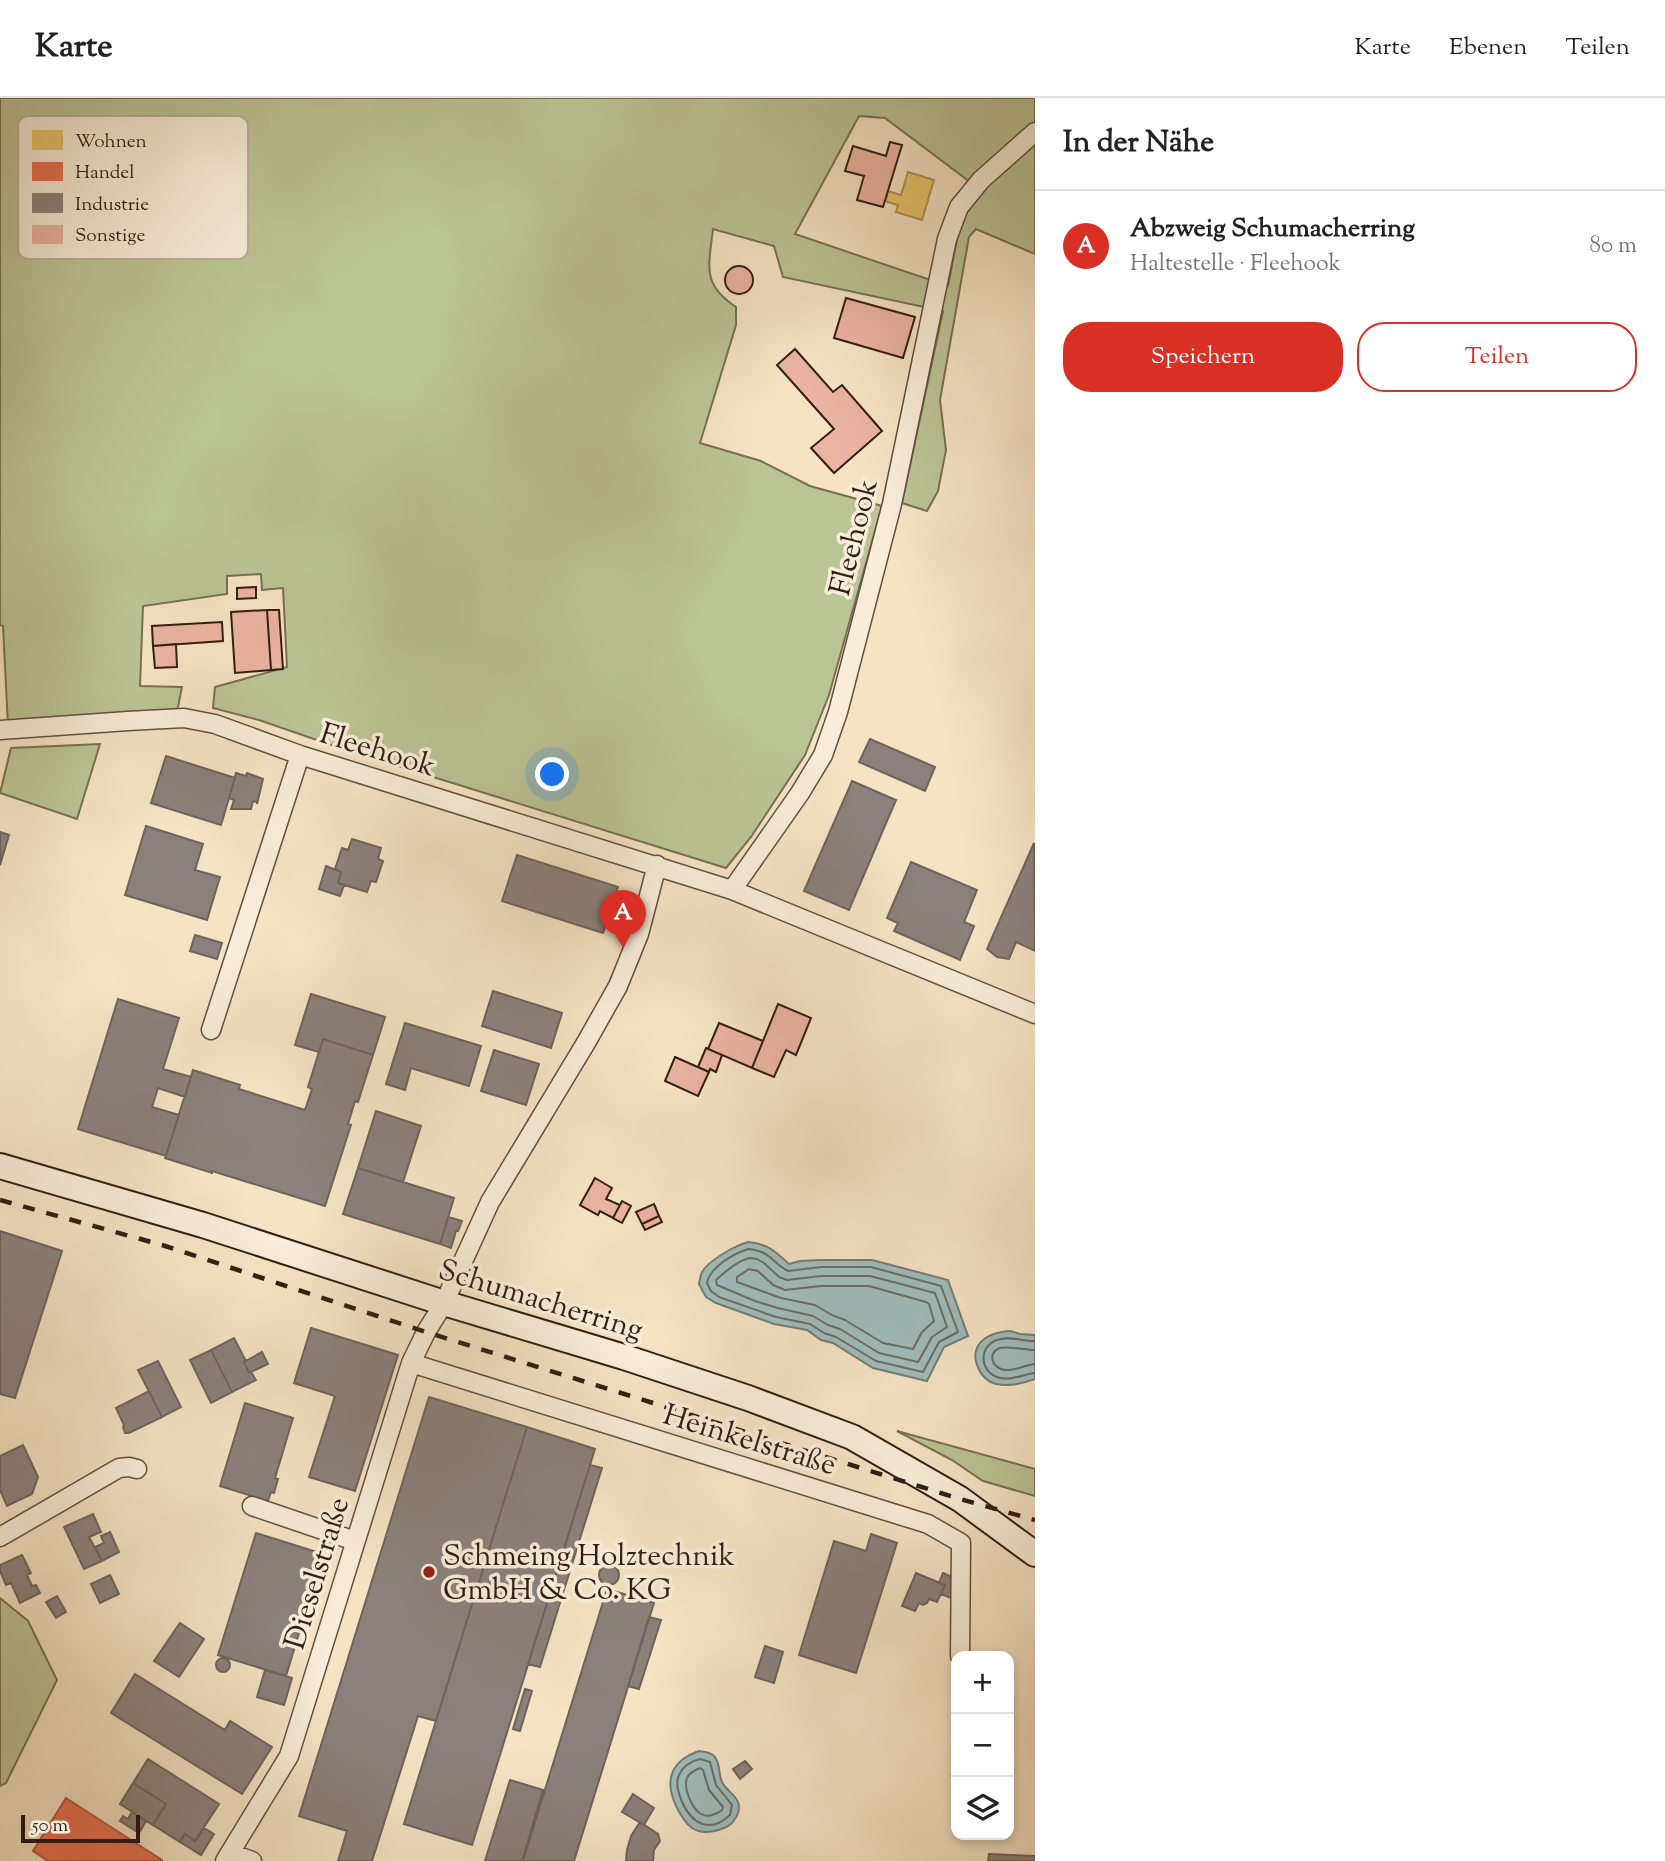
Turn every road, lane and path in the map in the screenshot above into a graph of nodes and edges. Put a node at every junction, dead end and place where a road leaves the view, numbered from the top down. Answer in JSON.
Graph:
{"nodes":[{"id":1,"x":1035,"y":132,"type":"edge"},
{"id":2,"x":0,"y":730,"type":"edge"},
{"id":3,"x":300,"y":755,"type":"junction"},
{"id":4,"x":657,"y":865,"type":"junction"},
{"id":5,"x":732,"y":890,"type":"junction"},
{"id":6,"x":1035,"y":1014,"type":"edge"},
{"id":7,"x":211,"y":1030,"type":"dead end"},
{"id":8,"x":0,"y":1166,"type":"edge"},
{"id":9,"x":444,"y":1303,"type":"junction"},
{"id":10,"x":411,"y":1363,"type":"junction"},
{"id":11,"x":137,"y":1469,"type":"dead end"},
{"id":12,"x":252,"y":1506,"type":"dead end"},
{"id":13,"x":0,"y":1537,"type":"edge"},
{"id":14,"x":355,"y":1541,"type":"junction"},
{"id":15,"x":1035,"y":1555,"type":"edge"},
{"id":16,"x":960,"y":1651,"type":"edge"},
{"id":17,"x":227,"y":1857,"type":"edge"},
{"id":18,"x":252,"y":1861,"type":"edge"}],
"edges":[{"from":1,"to":5,"type":"street","name":"Fleehook"},
{"from":2,"to":3,"type":"street","name":"Fleehook"},
{"from":3,"to":4,"type":"street","name":"Fleehook"},
{"from":3,"to":7,"type":"street"},
{"from":4,"to":5,"type":"street","name":"Fleehook"},
{"from":4,"to":9,"type":"street","name":"Dieselstraße"},
{"from":5,"to":6,"type":"street","name":"Fleehook"},
{"from":8,"to":9,"type":"main road","name":"Schumacherring"},
{"from":9,"to":10,"type":"street","name":"Dieselstraße"},
{"from":9,"to":15,"type":"main road","name":"Schumacherring"},
{"from":10,"to":14,"type":"street","name":"Dieselstraße"},
{"from":10,"to":16,"type":"street","name":"Heinkelstraße"},
{"from":11,"to":13,"type":"street"},
{"from":12,"to":14,"type":"street"},
{"from":14,"to":17,"type":"street","name":"Dieselstraße"},
{"from":17,"to":18,"type":"street","name":"Dieselstraße"}]}
